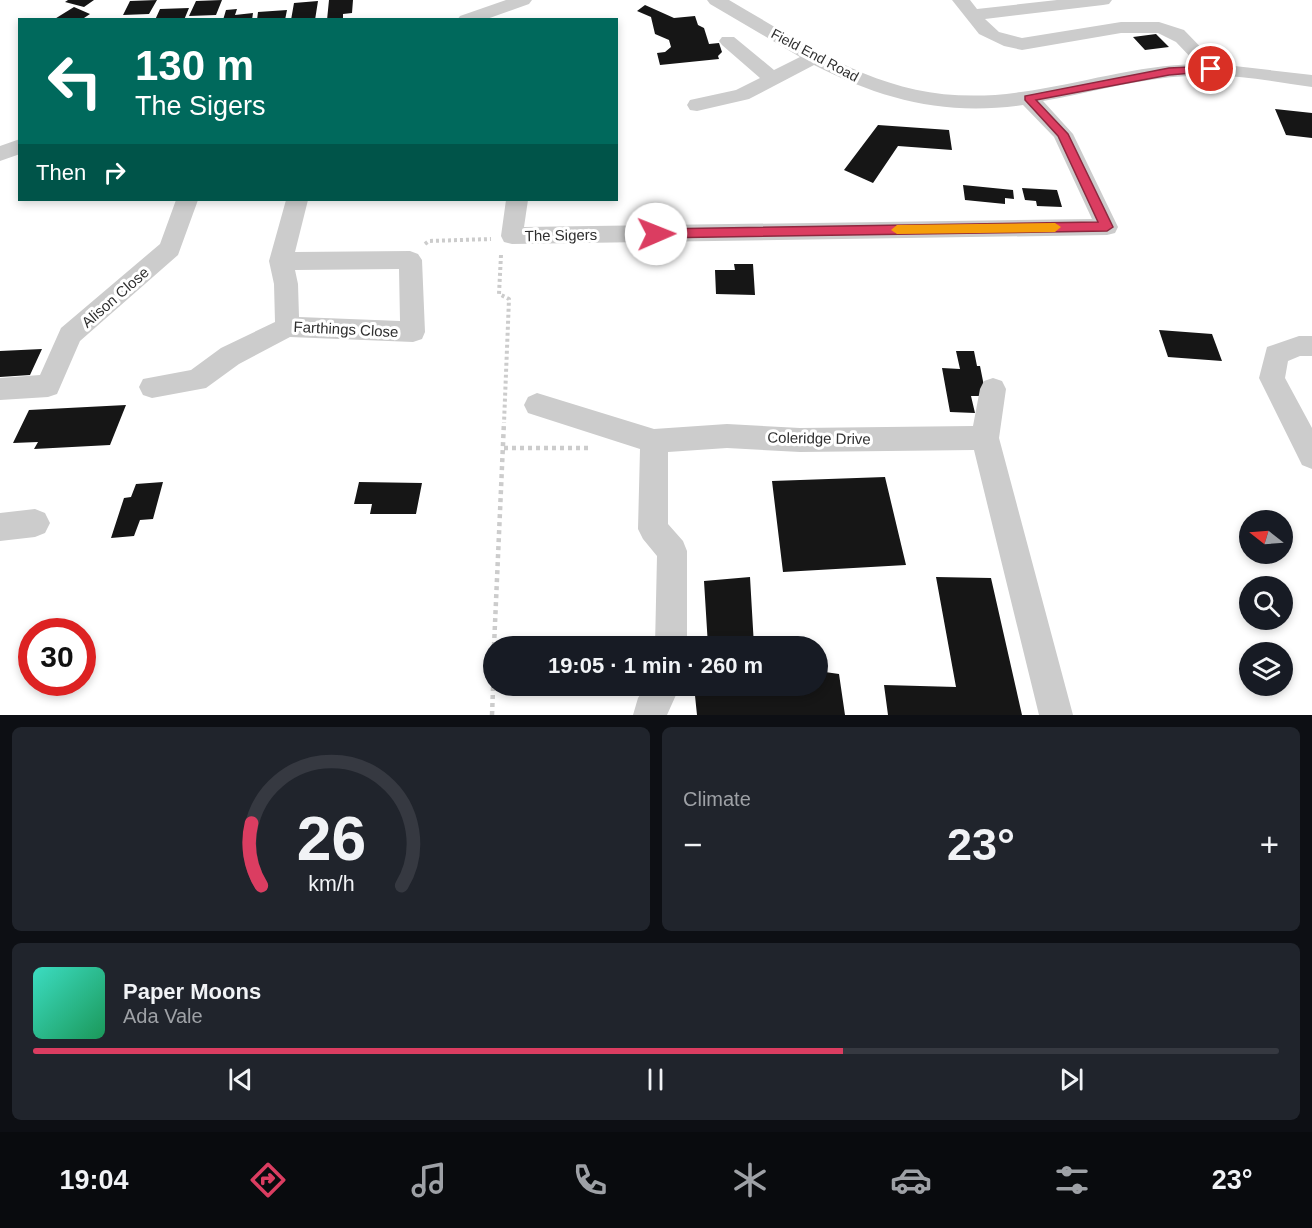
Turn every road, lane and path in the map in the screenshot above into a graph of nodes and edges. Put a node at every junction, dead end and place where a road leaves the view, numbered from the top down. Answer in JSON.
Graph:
{"nodes":[{"id":1,"x":523,"y":0,"type":"edge"},
{"id":2,"x":716,"y":0,"type":"edge"},
{"id":3,"x":961,"y":0,"type":"edge"},
{"id":4,"x":1103,"y":0,"type":"edge"},
{"id":5,"x":972,"y":15,"type":"junction"},
{"id":6,"x":472,"y":18,"type":"edge"},
{"id":7,"x":728,"y":40,"type":"dead end"},
{"id":8,"x":814,"y":57,"type":"junction"},
{"id":9,"x":1211,"y":69,"type":"junction"},
{"id":10,"x":772,"y":78,"type":"junction"},
{"id":11,"x":1312,"y":81,"type":"edge"},
{"id":12,"x":1028,"y":98,"type":"junction"},
{"id":13,"x":698,"y":105,"type":"dead end"},
{"id":14,"x":18,"y":147,"type":"edge"},
{"id":15,"x":0,"y":154,"type":"edge"},
{"id":16,"x":187,"y":201,"type":"edge"},
{"id":17,"x":297,"y":201,"type":"edge"},
{"id":18,"x":518,"y":201,"type":"edge"},
{"id":19,"x":507,"y":237,"type":"junction"},
{"id":20,"x":410,"y":260,"type":"junction"},
{"id":21,"x":281,"y":261,"type":"junction"},
{"id":22,"x":287,"y":327,"type":"junction"},
{"id":23,"x":1312,"y":346,"type":"edge"},
{"id":24,"x":152,"y":387,"type":"dead end"},
{"id":25,"x":0,"y":389,"type":"edge"},
{"id":26,"x":993,"y":389,"type":"dead end"},
{"id":27,"x":537,"y":405,"type":"dead end"},
{"id":28,"x":985,"y":438,"type":"junction"},
{"id":29,"x":654,"y":441,"type":"junction"},
{"id":30,"x":504,"y":448,"type":"junction"},
{"id":31,"x":596,"y":448,"type":"dead end"},
{"id":32,"x":1312,"y":456,"type":"edge"},
{"id":33,"x":35,"y":523,"type":"dead end"},
{"id":34,"x":0,"y":527,"type":"edge"},
{"id":35,"x":495,"y":636,"type":"edge"},
{"id":36,"x":671,"y":636,"type":"edge"},
{"id":37,"x":493,"y":696,"type":"edge"},
{"id":38,"x":658,"y":696,"type":"edge"},
{"id":39,"x":492,"y":715,"type":"edge"},
{"id":40,"x":650,"y":715,"type":"edge"},
{"id":41,"x":1056,"y":715,"type":"edge"}],
"edges":[{"from":1,"to":6,"type":"street"},
{"from":2,"to":8,"type":"street","name":"Field End Road"},
{"from":3,"to":5,"type":"street"},
{"from":4,"to":5,"type":"street"},
{"from":5,"to":9,"type":"street"},
{"from":7,"to":10,"type":"street"},
{"from":8,"to":10,"type":"street"},
{"from":8,"to":12,"type":"street","name":"Field End Road"},
{"from":9,"to":11,"type":"street","name":"Field End Road"},
{"from":9,"to":12,"type":"street","name":"Field End Road"},
{"from":10,"to":13,"type":"street"},
{"from":12,"to":19,"type":"street","name":"The Sigers"},
{"from":14,"to":15,"type":"street"},
{"from":16,"to":25,"type":"street","name":"Alison Close"},
{"from":17,"to":21,"type":"street","name":"Farthings Close"},
{"from":18,"to":19,"type":"street","name":"The Sigers"},
{"from":19,"to":20,"type":"path"},
{"from":19,"to":30,"type":"path"},
{"from":20,"to":21,"type":"street"},
{"from":20,"to":22,"type":"street","name":"Farthings Close"},
{"from":21,"to":22,"type":"street","name":"Farthings Close"},
{"from":22,"to":24,"type":"street"},
{"from":23,"to":32,"type":"street"},
{"from":26,"to":28,"type":"street"},
{"from":27,"to":29,"type":"street","name":"Coleridge Drive"},
{"from":28,"to":29,"type":"street","name":"Coleridge Drive"},
{"from":28,"to":41,"type":"street"},
{"from":29,"to":36,"type":"street"},
{"from":30,"to":31,"type":"path"},
{"from":30,"to":35,"type":"path"},
{"from":33,"to":34,"type":"street"},
{"from":37,"to":39,"type":"path"},
{"from":38,"to":40,"type":"street"}]}
